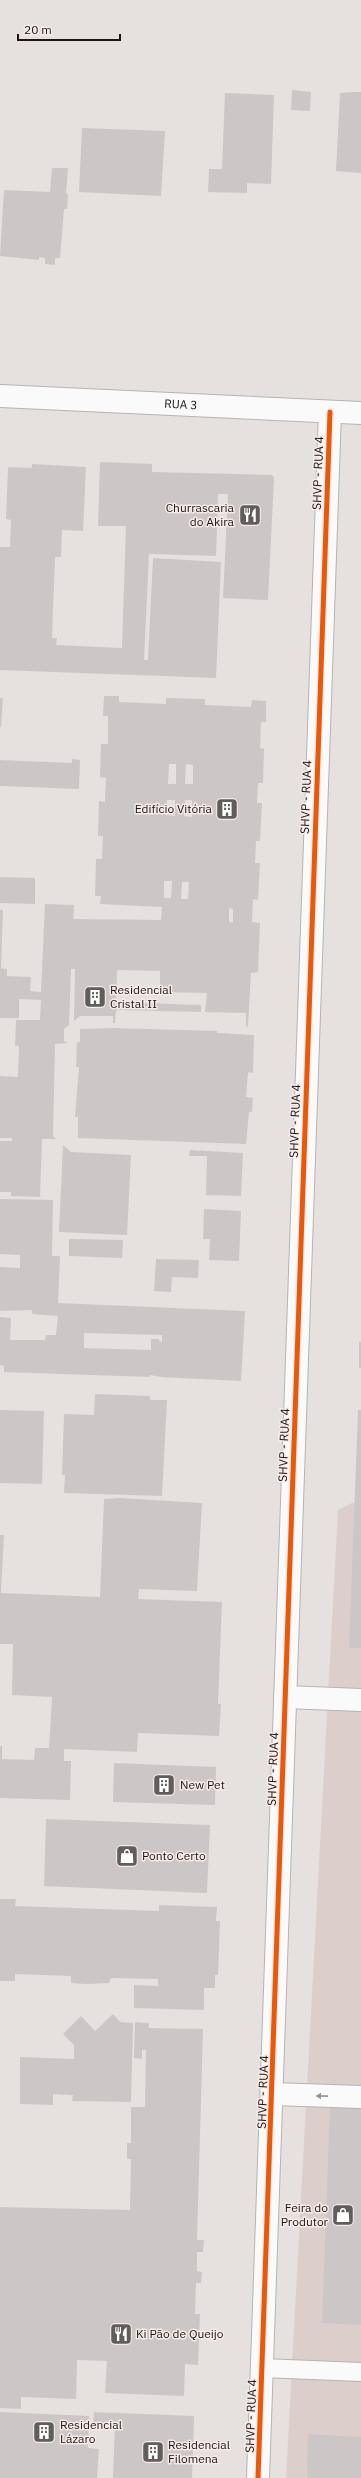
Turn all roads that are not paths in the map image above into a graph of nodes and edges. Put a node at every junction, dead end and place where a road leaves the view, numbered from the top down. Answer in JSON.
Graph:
{"nodes":[{"id":1,"x":0,"y":396,"type":"edge"},
{"id":2,"x":330,"y":412,"type":"junction"},
{"id":3,"x":361,"y":413,"type":"edge"},
{"id":4,"x":285,"y":1697,"type":"junction"},
{"id":5,"x":361,"y":1700,"type":"edge"},
{"id":6,"x":273,"y":2094,"type":"junction"},
{"id":7,"x":361,"y":2098,"type":"edge"},
{"id":8,"x":262,"y":2368,"type":"junction"},
{"id":9,"x":361,"y":2372,"type":"edge"},
{"id":10,"x":258,"y":2478,"type":"edge"}],
"edges":[{"from":1,"to":2,"type":"street","name":"RUA 3"},
{"from":2,"to":3,"type":"street","name":"RUA 3"},
{"from":2,"to":4,"type":"street","name":"SHVP - RUA 4"},
{"from":4,"to":5,"type":"street"},
{"from":4,"to":6,"type":"street","name":"SHVP - RUA 4"},
{"from":7,"to":6,"type":"street","one_way":true},
{"from":6,"to":8,"type":"street","name":"SHVP - RUA 4"},
{"from":8,"to":9,"type":"lane"},
{"from":8,"to":10,"type":"street","name":"SHVP - RUA 4"}]}
